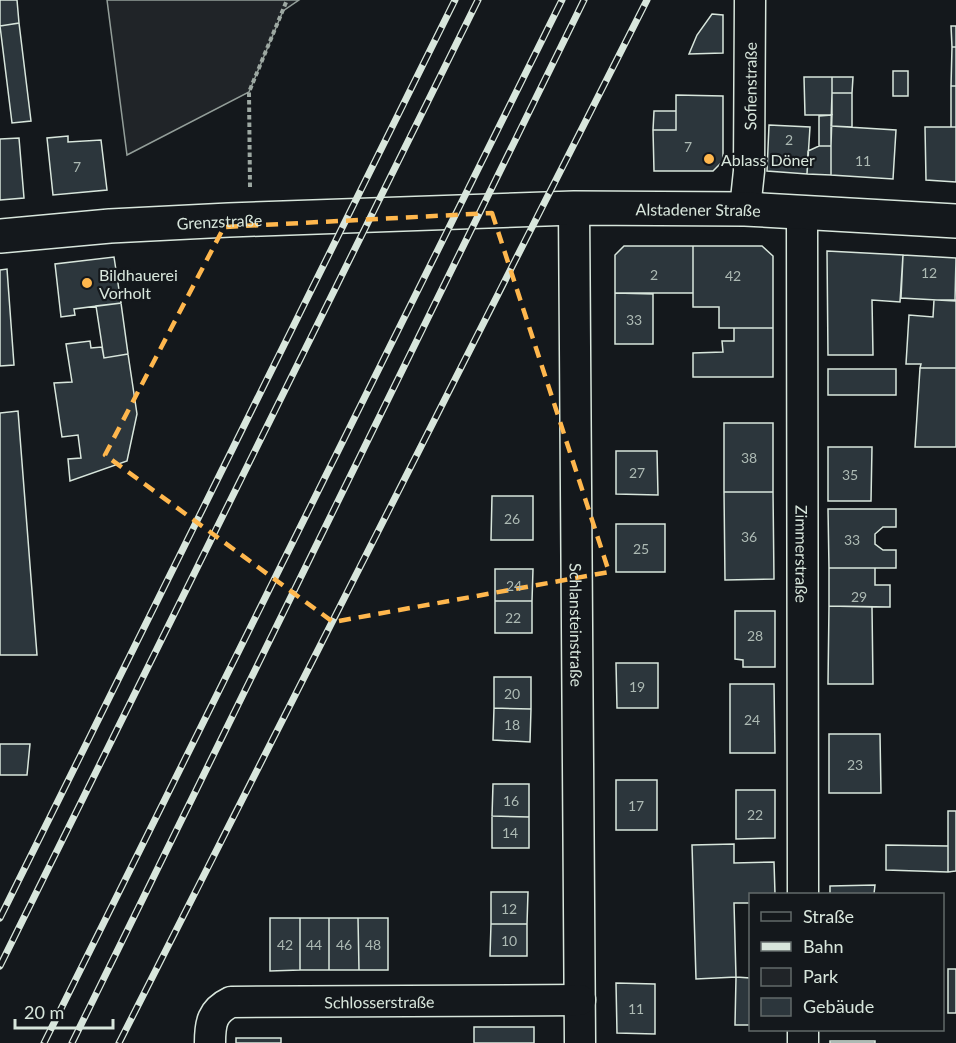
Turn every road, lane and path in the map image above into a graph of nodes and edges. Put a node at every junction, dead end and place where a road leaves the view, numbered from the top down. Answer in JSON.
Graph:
{"nodes":[{"id":1,"x":287,"y":0,"type":"edge"},
{"id":2,"x":750,"y":0,"type":"edge"},
{"id":3,"x":574,"y":208,"type":"junction"},
{"id":4,"x":745,"y":209,"type":"junction"},
{"id":5,"x":802,"y":212,"type":"junction"},
{"id":6,"x":439,"y":213,"type":"joint"},
{"id":7,"x":250,"y":219,"type":"junction"},
{"id":8,"x":956,"y":221,"type":"edge"},
{"id":9,"x":0,"y":236,"type":"edge"},
{"id":10,"x":802,"y":893,"type":"edge"},
{"id":11,"x":580,"y":1000,"type":"junction"},
{"id":12,"x":210,"y":1043,"type":"edge"},
{"id":13,"x":580,"y":1043,"type":"edge"}],
"edges":[{"from":1,"to":7,"type":"path"},
{"from":2,"to":4,"type":"street","name":"Sofienstraße"},
{"from":3,"to":4,"type":"street","name":"Alstadener Straße"},
{"from":3,"to":6,"type":"street","name":"Alstadener Straße"},
{"from":3,"to":11,"type":"street","name":"Schlansteinstraße"},
{"from":4,"to":5,"type":"street","name":"Alstadener Straße"},
{"from":5,"to":8,"type":"street","name":"Alstadener Straße"},
{"from":5,"to":10,"type":"street","name":"Zimmerstraße"},
{"from":6,"to":7,"type":"street","name":"Grenzstraße"},
{"from":7,"to":9,"type":"street","name":"Grenzstraße"},
{"from":11,"to":12,"type":"street","name":"Schlosserstraße"},
{"from":11,"to":13,"type":"street","name":"Schlansteinstraße"}]}
